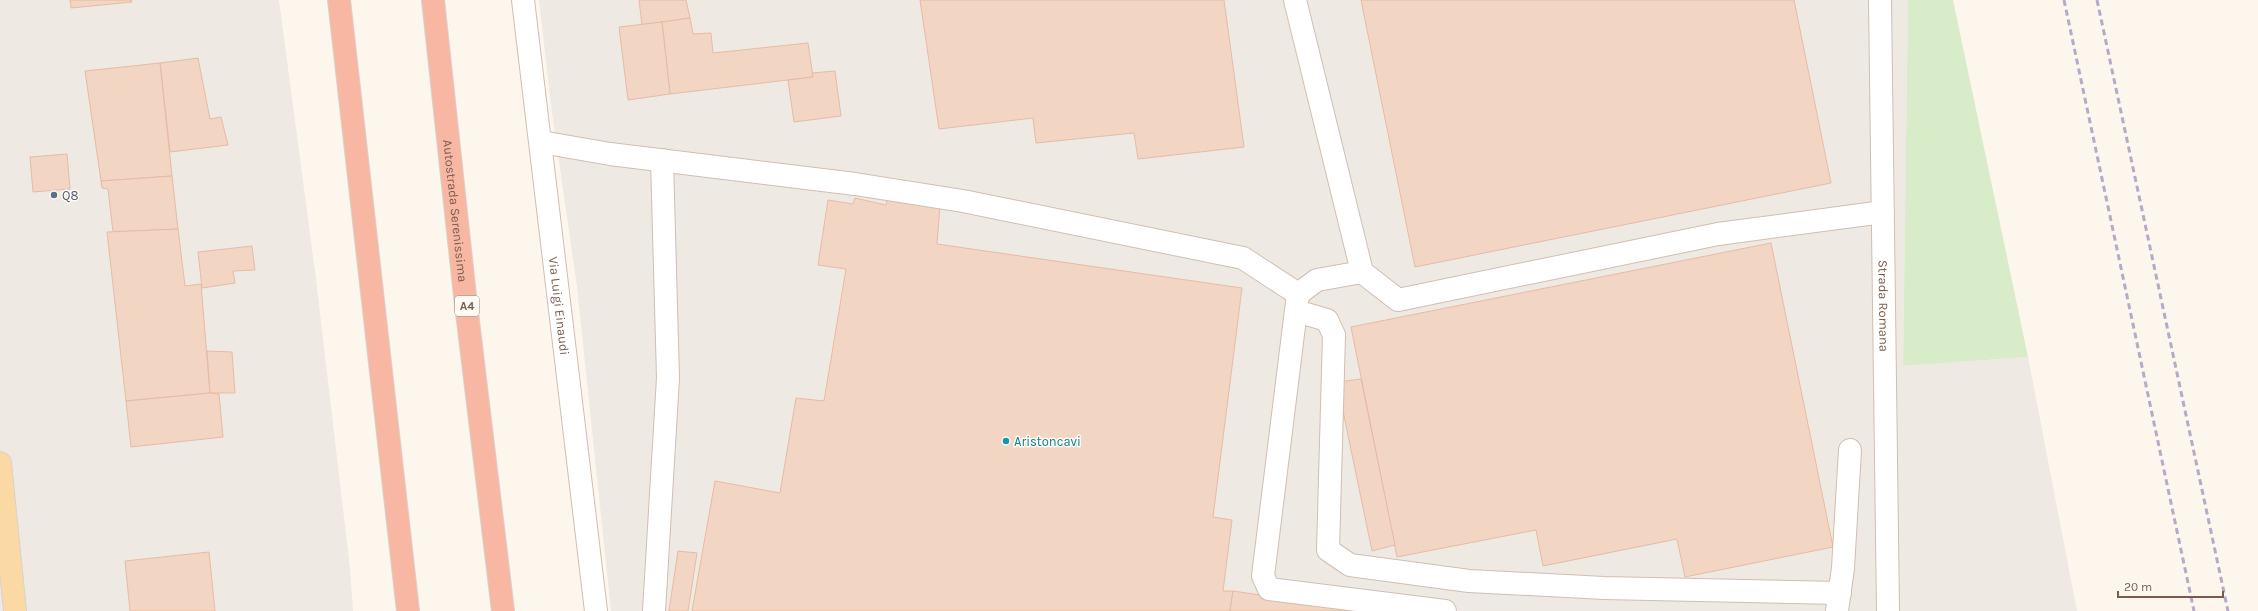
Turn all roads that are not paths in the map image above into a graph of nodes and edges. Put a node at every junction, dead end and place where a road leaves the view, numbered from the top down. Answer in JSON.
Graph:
{"nodes":[{"id":1,"x":339,"y":0,"type":"edge"},
{"id":2,"x":433,"y":0,"type":"edge"},
{"id":3,"x":523,"y":0,"type":"edge"},
{"id":4,"x":1295,"y":0,"type":"edge"},
{"id":5,"x":1880,"y":0,"type":"edge"},
{"id":6,"x":541,"y":142,"type":"junction"},
{"id":7,"x":662,"y":160,"type":"junction"},
{"id":8,"x":1883,"y":212,"type":"junction"},
{"id":9,"x":1362,"y":272,"type":"junction"},
{"id":10,"x":1297,"y":302,"type":"junction"},
{"id":11,"x":1850,"y":450,"type":"dead end"},
{"id":12,"x":0,"y":463,"type":"edge"},
{"id":13,"x":1839,"y":602,"type":"edge"},
{"id":14,"x":15,"y":611,"type":"edge"},
{"id":15,"x":408,"y":611,"type":"edge"},
{"id":16,"x":503,"y":611,"type":"edge"},
{"id":17,"x":596,"y":611,"type":"edge"},
{"id":18,"x":654,"y":611,"type":"edge"},
{"id":19,"x":1445,"y":611,"type":"edge"},
{"id":20,"x":1888,"y":611,"type":"edge"}],
"edges":[{"from":1,"to":15,"type":"highway"},
{"from":2,"to":16,"type":"highway","name":"Autostrada Serenissima","number":"A4"},
{"from":3,"to":6,"type":"street","name":"Via Luigi Einaudi"},
{"from":4,"to":9,"type":"street"},
{"from":5,"to":8,"type":"street","name":"Strada Romana"},
{"from":6,"to":7,"type":"street"},
{"from":6,"to":17,"type":"street","name":"Via Luigi Einaudi"},
{"from":7,"to":10,"type":"street"},
{"from":7,"to":18,"type":"street"},
{"from":8,"to":9,"type":"street"},
{"from":8,"to":20,"type":"street","name":"Strada Romana"},
{"from":9,"to":10,"type":"street"},
{"from":10,"to":13,"type":"street"},
{"from":10,"to":19,"type":"street"},
{"from":11,"to":13,"type":"street"},
{"from":12,"to":14,"type":"main road"}]}
